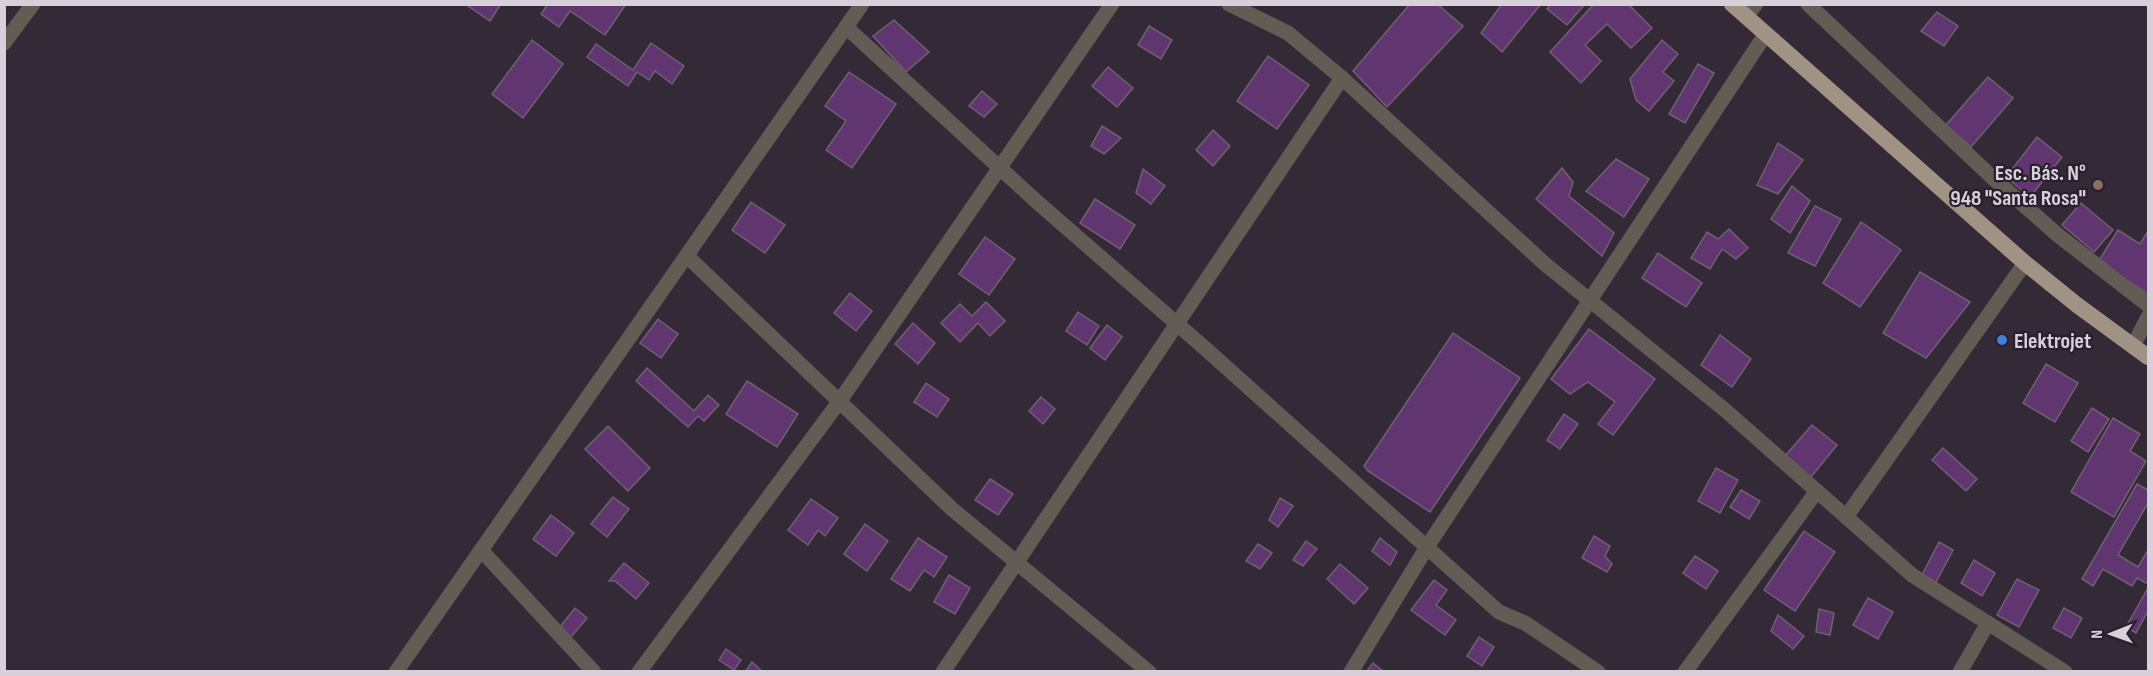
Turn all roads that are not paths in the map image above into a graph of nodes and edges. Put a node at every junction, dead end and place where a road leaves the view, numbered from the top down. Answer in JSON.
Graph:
{"nodes":[{"id":1,"x":33,"y":4,"type":"edge"},
{"id":2,"x":862,"y":4,"type":"edge"},
{"id":3,"x":1112,"y":4,"type":"edge"},
{"id":4,"x":1229,"y":4,"type":"edge"},
{"id":5,"x":1732,"y":4,"type":"edge"},
{"id":6,"x":1808,"y":4,"type":"edge"},
{"id":7,"x":1751,"y":11,"type":"edge"},
{"id":8,"x":846,"y":27,"type":"junction"},
{"id":9,"x":1765,"y":35,"type":"junction"},
{"id":10,"x":4,"y":43,"type":"edge"},
{"id":11,"x":1342,"y":78,"type":"junction"},
{"id":12,"x":1001,"y":169,"type":"junction"},
{"id":13,"x":687,"y":256,"type":"junction"},
{"id":14,"x":2025,"y":263,"type":"junction"},
{"id":15,"x":1590,"y":301,"type":"junction"},
{"id":16,"x":2148,"y":305,"type":"edge"},
{"id":17,"x":2148,"y":316,"type":"edge"},
{"id":18,"x":1177,"y":324,"type":"junction"},
{"id":19,"x":2133,"y":346,"type":"junction"},
{"id":20,"x":2148,"y":357,"type":"edge"},
{"id":21,"x":839,"y":402,"type":"junction"},
{"id":22,"x":1817,"y":491,"type":"junction"},
{"id":23,"x":1846,"y":517,"type":"junction"},
{"id":24,"x":1427,"y":547,"type":"junction"},
{"id":25,"x":481,"y":550,"type":"junction"},
{"id":26,"x":1017,"y":563,"type":"junction"},
{"id":27,"x":1988,"y":623,"type":"junction"},
{"id":28,"x":396,"y":672,"type":"edge"},
{"id":29,"x":594,"y":672,"type":"edge"},
{"id":30,"x":639,"y":672,"type":"edge"},
{"id":31,"x":943,"y":672,"type":"edge"},
{"id":32,"x":1149,"y":672,"type":"edge"},
{"id":33,"x":1350,"y":672,"type":"edge"},
{"id":34,"x":1598,"y":672,"type":"edge"},
{"id":35,"x":1685,"y":672,"type":"edge"},
{"id":36,"x":1959,"y":672,"type":"edge"},
{"id":37,"x":2065,"y":672,"type":"edge"}],
"edges":[{"from":1,"to":10,"type":"street"},
{"from":2,"to":8,"type":"street"},
{"from":3,"to":12,"type":"street"},
{"from":4,"to":11,"type":"street"},
{"from":5,"to":7,"type":"highway"},
{"from":6,"to":16,"type":"street"},
{"from":7,"to":9,"type":"highway"},
{"from":8,"to":12,"type":"street"},
{"from":8,"to":13,"type":"street"},
{"from":9,"to":14,"type":"highway"},
{"from":9,"to":15,"type":"street"},
{"from":11,"to":15,"type":"street"},
{"from":11,"to":18,"type":"street"},
{"from":12,"to":18,"type":"street"},
{"from":12,"to":21,"type":"street"},
{"from":13,"to":21,"type":"street"},
{"from":13,"to":25,"type":"street"},
{"from":14,"to":19,"type":"highway"},
{"from":14,"to":23,"type":"street"},
{"from":15,"to":22,"type":"street"},
{"from":15,"to":24,"type":"street"},
{"from":17,"to":19,"type":"street"},
{"from":18,"to":24,"type":"street"},
{"from":18,"to":26,"type":"street"},
{"from":19,"to":20,"type":"highway"},
{"from":21,"to":26,"type":"street"},
{"from":21,"to":30,"type":"street"},
{"from":22,"to":23,"type":"street"},
{"from":22,"to":35,"type":"street"},
{"from":23,"to":27,"type":"street"},
{"from":24,"to":33,"type":"street"},
{"from":24,"to":34,"type":"street"},
{"from":25,"to":28,"type":"street"},
{"from":25,"to":29,"type":"street"},
{"from":26,"to":31,"type":"street"},
{"from":26,"to":32,"type":"street"},
{"from":27,"to":36,"type":"street"},
{"from":27,"to":37,"type":"street"}]}
